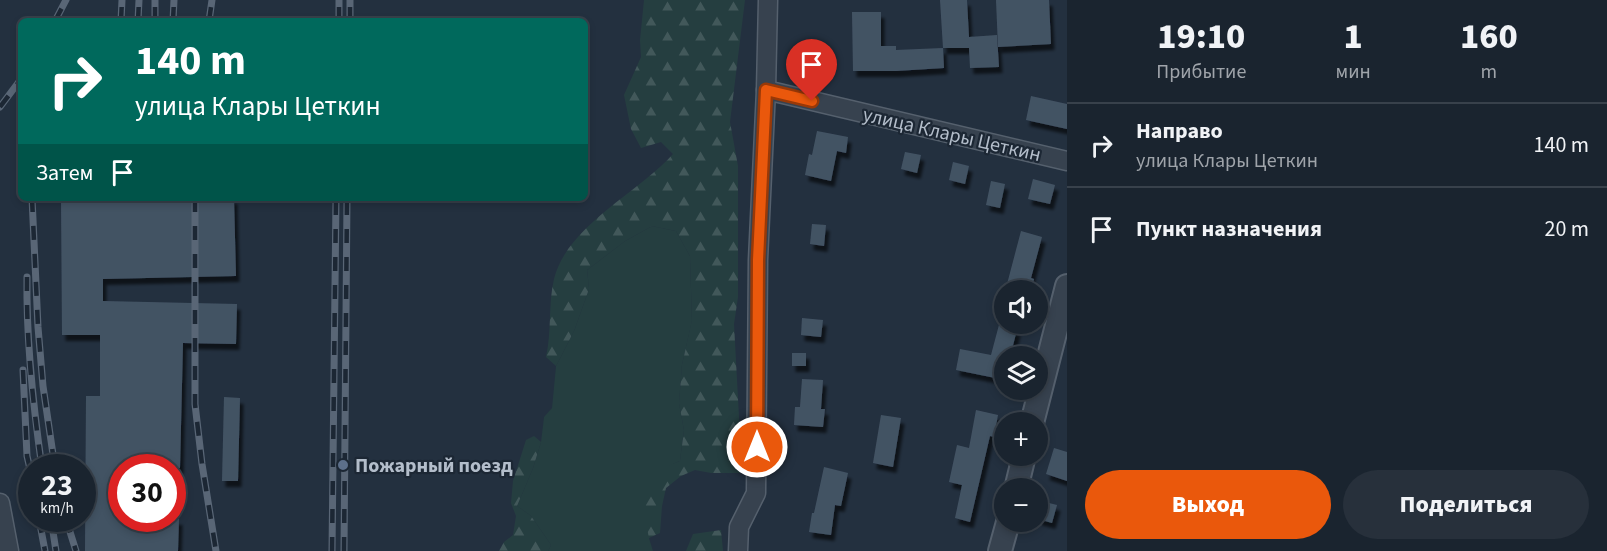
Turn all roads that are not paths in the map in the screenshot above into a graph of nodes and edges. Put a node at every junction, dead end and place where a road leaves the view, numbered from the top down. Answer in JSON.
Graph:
{"nodes":[{"id":1,"x":768,"y":0,"type":"edge"},
{"id":2,"x":766,"y":90,"type":"junction"},
{"id":3,"x":1067,"y":161,"type":"edge"},
{"id":4,"x":1067,"y":286,"type":"edge"},
{"id":5,"x":1035,"y":412,"type":"edge"},
{"id":6,"x":0,"y":503,"type":"edge"},
{"id":7,"x":1005,"y":532,"type":"edge"},
{"id":8,"x":9,"y":551,"type":"edge"},
{"id":9,"x":738,"y":551,"type":"edge"},
{"id":10,"x":1000,"y":551,"type":"edge"}],
"edges":[{"from":1,"to":2,"type":"street"},
{"from":2,"to":3,"type":"street","name":"улица Клары Цеткин"},
{"from":2,"to":9,"type":"street"},
{"from":4,"to":5,"type":"street"},
{"from":6,"to":8,"type":"street"},
{"from":7,"to":10,"type":"street"}]}
